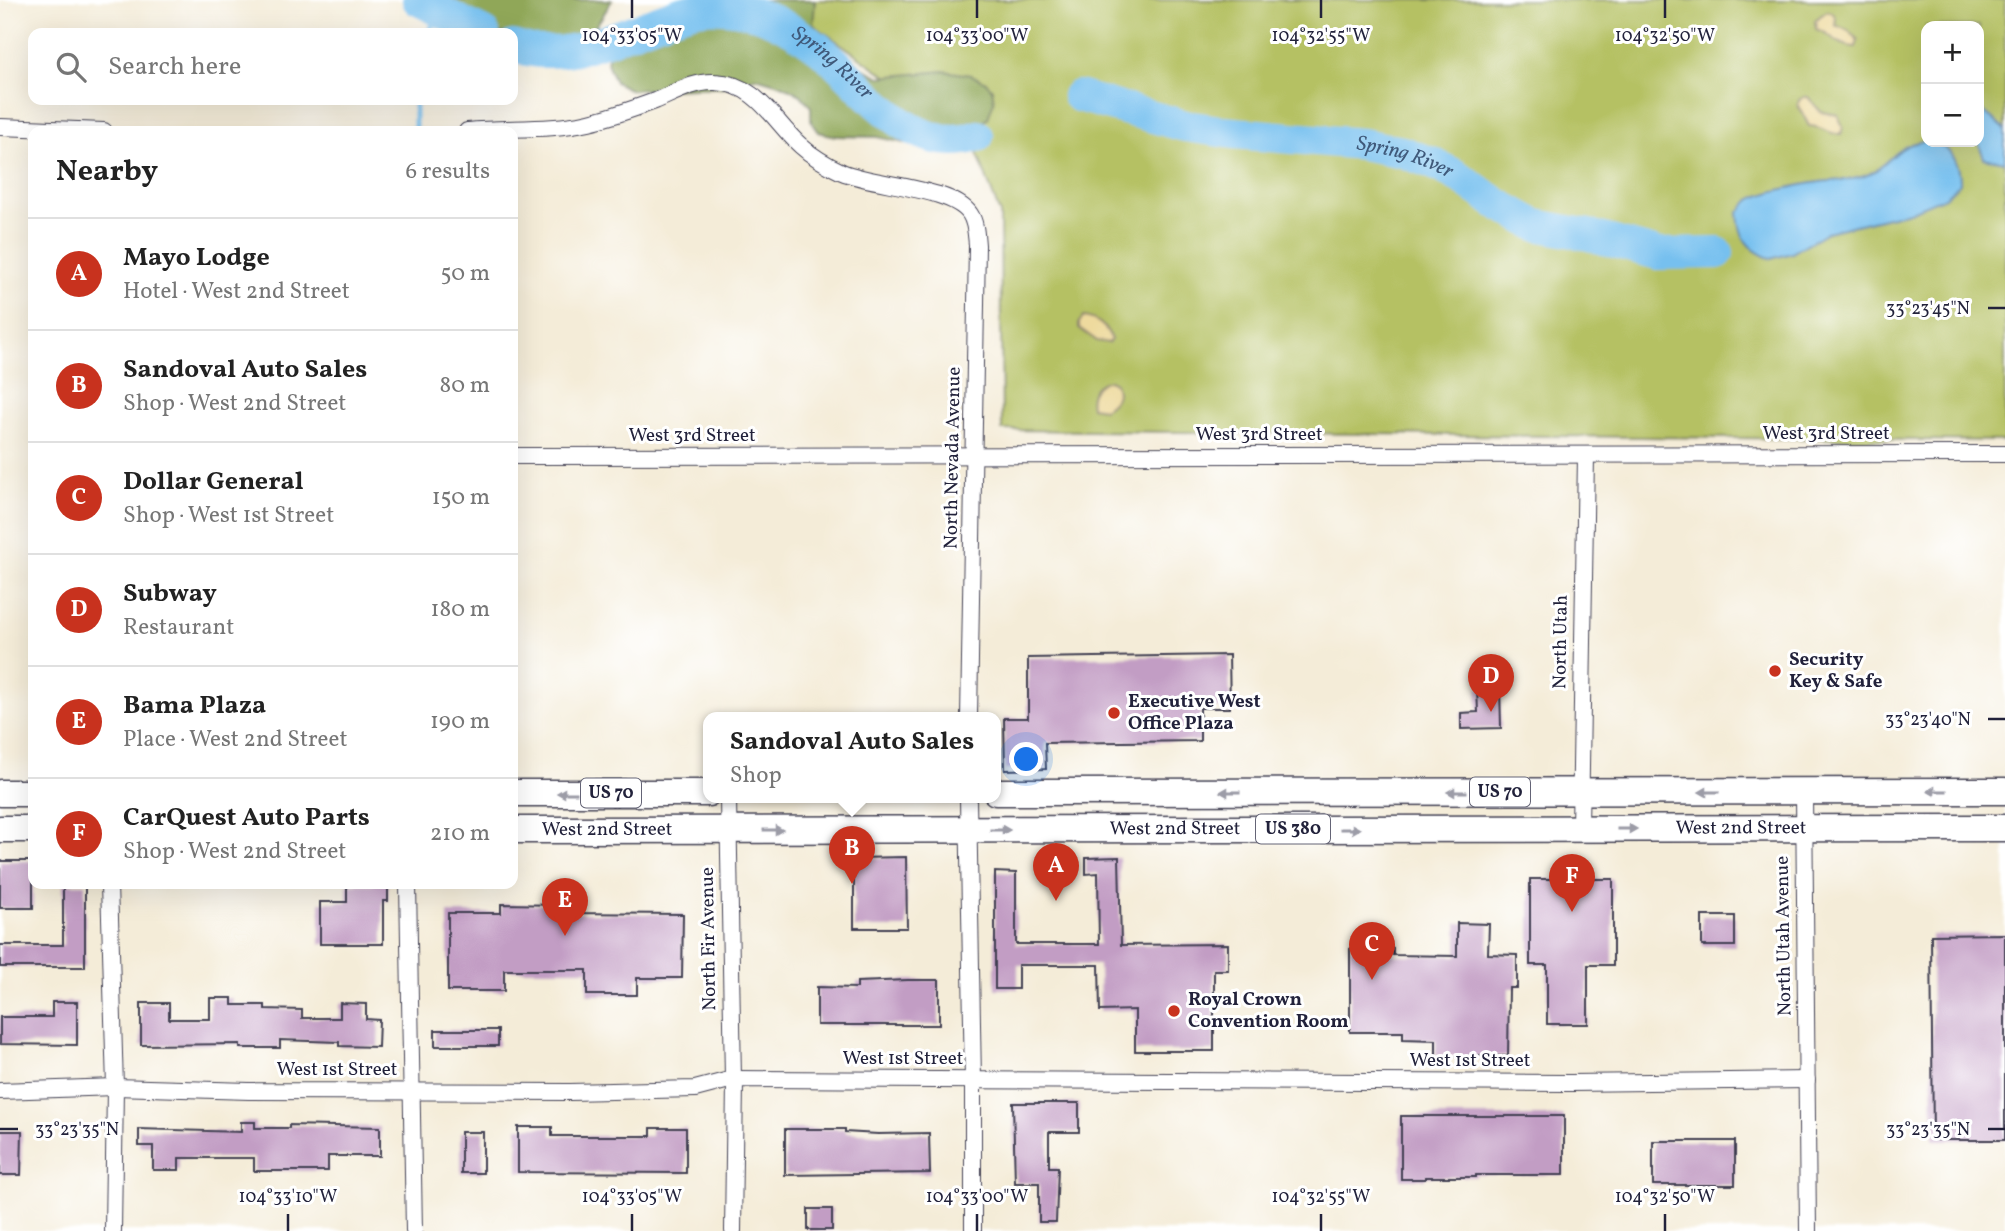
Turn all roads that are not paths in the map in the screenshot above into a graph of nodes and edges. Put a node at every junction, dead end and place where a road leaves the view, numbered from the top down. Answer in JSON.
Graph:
{"nodes":[{"id":1,"x":0,"y":127,"type":"edge"},
{"id":2,"x":28,"y":128,"type":"edge"},
{"id":3,"x":518,"y":129,"type":"edge"},
{"id":4,"x":2005,"y":454,"type":"edge"},
{"id":5,"x":1586,"y":455,"type":"junction"},
{"id":6,"x":518,"y":456,"type":"edge"},
{"id":7,"x":974,"y":457,"type":"junction"},
{"id":8,"x":969,"y":712,"type":"edge"},
{"id":9,"x":1804,"y":791,"type":"junction"},
{"id":10,"x":2005,"y":791,"type":"edge"},
{"id":11,"x":1001,"y":792,"type":"edge"},
{"id":12,"x":1580,"y":792,"type":"junction"},
{"id":13,"x":0,"y":793,"type":"edge"},
{"id":14,"x":28,"y":793,"type":"edge"},
{"id":15,"x":518,"y":793,"type":"edge"},
{"id":16,"x":703,"y":793,"type":"edge"},
{"id":17,"x":728,"y":803,"type":"edge"},
{"id":18,"x":968,"y":803,"type":"edge"},
{"id":19,"x":1804,"y":828,"type":"junction"},
{"id":20,"x":2005,"y":828,"type":"edge"},
{"id":21,"x":0,"y":829,"type":"edge"},
{"id":22,"x":28,"y":829,"type":"edge"},
{"id":23,"x":1580,"y":829,"type":"junction"},
{"id":24,"x":518,"y":830,"type":"edge"},
{"id":25,"x":728,"y":830,"type":"junction"},
{"id":26,"x":968,"y":830,"type":"junction"},
{"id":27,"x":109,"y":889,"type":"edge"},
{"id":28,"x":408,"y":889,"type":"edge"},
{"id":29,"x":733,"y":1079,"type":"junction"},
{"id":30,"x":1807,"y":1080,"type":"junction"},
{"id":31,"x":973,"y":1081,"type":"junction"},
{"id":32,"x":116,"y":1087,"type":"junction"},
{"id":33,"x":0,"y":1091,"type":"edge"},
{"id":34,"x":411,"y":1091,"type":"junction"},
{"id":35,"x":113,"y":1231,"type":"edge"},
{"id":36,"x":414,"y":1231,"type":"edge"},
{"id":37,"x":733,"y":1231,"type":"edge"},
{"id":38,"x":973,"y":1231,"type":"edge"},
{"id":39,"x":1808,"y":1231,"type":"edge"}],
"edges":[{"from":1,"to":2,"type":"street"},
{"from":3,"to":7,"type":"street","name":"North Nevada Avenue"},
{"from":4,"to":5,"type":"street","name":"West 3rd Street"},
{"from":5,"to":7,"type":"street","name":"West 3rd Street"},
{"from":5,"to":12,"type":"street","name":"North Utah"},
{"from":6,"to":7,"type":"street","name":"West 3rd Street"},
{"from":7,"to":8,"type":"street","name":"North Nevada Avenue"},
{"from":10,"to":9,"type":"main road","name":"West 2nd Street","number":"US 70","one_way":true},
{"from":9,"to":12,"type":"main road","name":"West 2nd Street","number":"US 70","one_way":true},
{"from":9,"to":19,"type":"street","name":"North Utah Avenue"},
{"from":12,"to":11,"type":"main road","name":"West 2nd Street","number":"US 70","one_way":true},
{"from":12,"to":23,"type":"street","name":"North Utah"},
{"from":13,"to":14,"type":"main road"},
{"from":16,"to":15,"type":"main road","name":"West 2nd Street","number":"US 70","one_way":true},
{"from":17,"to":25,"type":"street","name":"North Fir Avenue"},
{"from":18,"to":26,"type":"street"},
{"from":19,"to":20,"type":"main road","name":"West 2nd Street","number":"US 380"},
{"from":23,"to":19,"type":"main road","name":"West 2nd Street","number":"US 380","one_way":true},
{"from":19,"to":30,"type":"street","name":"North Utah Avenue"},
{"from":21,"to":22,"type":"main road"},
{"from":26,"to":23,"type":"main road","name":"West 2nd Street","number":"US 380","one_way":true},
{"from":24,"to":25,"type":"main road","name":"West 2nd Street","number":"US 380"},
{"from":25,"to":26,"type":"main road","name":"West 2nd Street","number":"US 380","one_way":true},
{"from":25,"to":29,"type":"street","name":"North Fir Avenue"},
{"from":26,"to":31,"type":"street"},
{"from":27,"to":32,"type":"street"},
{"from":28,"to":34,"type":"street"},
{"from":29,"to":31,"type":"street","name":"West 1st Street"},
{"from":29,"to":34,"type":"street","name":"West 1st Street"},
{"from":29,"to":37,"type":"street","name":"North Fir Avenue"},
{"from":30,"to":31,"type":"street","name":"West 1st Street"},
{"from":30,"to":39,"type":"street","name":"North Utah Avenue"},
{"from":31,"to":38,"type":"street"},
{"from":32,"to":33,"type":"street","name":"West 1st Street"},
{"from":32,"to":34,"type":"street","name":"West 1st Street"},
{"from":32,"to":35,"type":"street"},
{"from":34,"to":36,"type":"street"}]}
